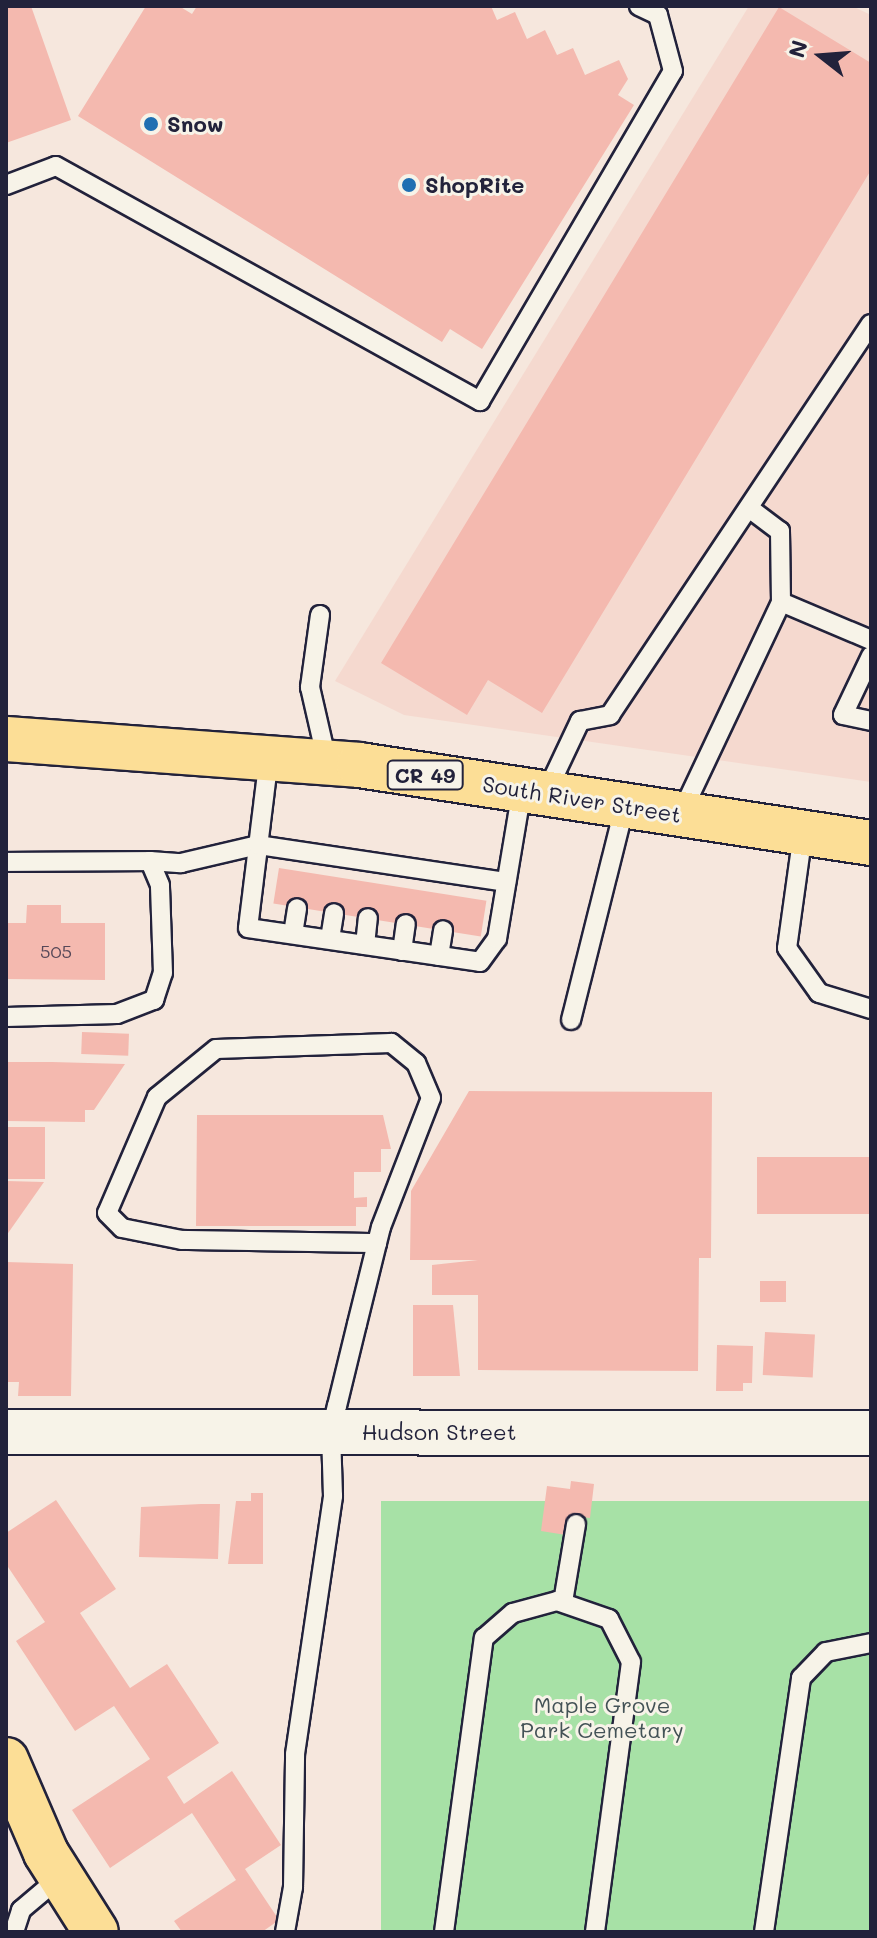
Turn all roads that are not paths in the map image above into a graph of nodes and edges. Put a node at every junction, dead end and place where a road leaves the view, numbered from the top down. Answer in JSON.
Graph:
{"nodes":[{"id":1,"x":639,"y":6,"type":"edge"},
{"id":2,"x":6,"y":185,"type":"edge"},
{"id":3,"x":871,"y":324,"type":"edge"},
{"id":4,"x":749,"y":508,"type":"junction"},
{"id":5,"x":781,"y":602,"type":"junction"},
{"id":6,"x":320,"y":615,"type":"dead end"},
{"id":7,"x":871,"y":640,"type":"edge"},
{"id":8,"x":871,"y":656,"type":"edge"},
{"id":9,"x":871,"y":721,"type":"edge"},
{"id":10,"x":6,"y":739,"type":"edge"},
{"id":11,"x":269,"y":756,"type":"junction"},
{"id":12,"x":327,"y":761,"type":"junction"},
{"id":13,"x":534,"y":792,"type":"junction"},
{"id":14,"x":625,"y":805,"type":"junction"},
{"id":15,"x":681,"y":814,"type":"junction"},
{"id":16,"x":803,"y":833,"type":"junction"},
{"id":17,"x":871,"y":843,"type":"edge"},
{"id":18,"x":258,"y":845,"type":"junction"},
{"id":19,"x":305,"y":852,"type":"junction"},
{"id":20,"x":341,"y":858,"type":"junction"},
{"id":21,"x":150,"y":861,"type":"junction"},
{"id":22,"x":6,"y":862,"type":"edge"},
{"id":23,"x":375,"y":863,"type":"junction"},
{"id":24,"x":414,"y":868,"type":"junction"},
{"id":25,"x":302,"y":872,"type":"dead end"},
{"id":26,"x":449,"y":874,"type":"junction"},
{"id":27,"x":339,"y":878,"type":"dead end"},
{"id":28,"x":506,"y":882,"type":"junction"},
{"id":29,"x":372,"y":883,"type":"dead end"},
{"id":30,"x":410,"y":888,"type":"dead end"},
{"id":31,"x":447,"y":894,"type":"dead end"},
{"id":32,"x":297,"y":908,"type":"dead end"},
{"id":33,"x":334,"y":913,"type":"dead end"},
{"id":34,"x":368,"y":918,"type":"dead end"},
{"id":35,"x":406,"y":924,"type":"dead end"},
{"id":36,"x":443,"y":930,"type":"dead end"},
{"id":37,"x":293,"y":934,"type":"junction"},
{"id":38,"x":330,"y":939,"type":"junction"},
{"id":39,"x":365,"y":945,"type":"junction"},
{"id":40,"x":402,"y":951,"type":"junction"},
{"id":41,"x":439,"y":956,"type":"junction"},
{"id":42,"x":871,"y":1009,"type":"edge"},
{"id":43,"x":6,"y":1017,"type":"edge"},
{"id":44,"x":571,"y":1020,"type":"dead end"},
{"id":45,"x":377,"y":1243,"type":"junction"},
{"id":46,"x":331,"y":1431,"type":"junction"},
{"id":47,"x":6,"y":1432,"type":"edge"},
{"id":48,"x":871,"y":1433,"type":"edge"},
{"id":49,"x":576,"y":1524,"type":"dead end"},
{"id":50,"x":563,"y":1602,"type":"junction"},
{"id":51,"x":871,"y":1643,"type":"edge"},
{"id":52,"x":6,"y":1760,"type":"edge"},
{"id":53,"x":60,"y":1877,"type":"junction"},
{"id":54,"x":14,"y":1932,"type":"edge"},
{"id":55,"x":96,"y":1932,"type":"edge"},
{"id":56,"x":285,"y":1932,"type":"edge"},
{"id":57,"x":444,"y":1932,"type":"edge"},
{"id":58,"x":595,"y":1932,"type":"edge"},
{"id":59,"x":764,"y":1932,"type":"edge"}],
"edges":[{"from":1,"to":2,"type":"lane"},
{"from":3,"to":4,"type":"lane"},
{"from":4,"to":5,"type":"lane"},
{"from":4,"to":13,"type":"lane"},
{"from":5,"to":7,"type":"lane"},
{"from":5,"to":15,"type":"lane"},
{"from":6,"to":12,"type":"lane"},
{"from":8,"to":9,"type":"lane"},
{"from":10,"to":11,"type":"main road","name":"South River Street","number":"CR 49"},
{"from":11,"to":12,"type":"main road","name":"South River Street","number":"CR 49"},
{"from":11,"to":18,"type":"lane"},
{"from":12,"to":13,"type":"main road","name":"South River Street","number":"CR 49"},
{"from":13,"to":14,"type":"main road","name":"South River Street","number":"CR 49"},
{"from":13,"to":28,"type":"lane"},
{"from":14,"to":15,"type":"main road","name":"South River Street","number":"CR 49"},
{"from":14,"to":44,"type":"lane"},
{"from":15,"to":16,"type":"main road","name":"South River Street","number":"CR 49"},
{"from":16,"to":17,"type":"main road","name":"South River Street","number":"CR 49"},
{"from":16,"to":42,"type":"lane"},
{"from":18,"to":19,"type":"lane"},
{"from":18,"to":21,"type":"lane"},
{"from":18,"to":37,"type":"lane"},
{"from":19,"to":20,"type":"lane"},
{"from":19,"to":25,"type":"lane"},
{"from":20,"to":23,"type":"lane"},
{"from":20,"to":27,"type":"lane"},
{"from":21,"to":22,"type":"lane"},
{"from":21,"to":43,"type":"lane"},
{"from":23,"to":24,"type":"lane"},
{"from":23,"to":29,"type":"lane"},
{"from":24,"to":26,"type":"lane"},
{"from":24,"to":30,"type":"lane"},
{"from":26,"to":28,"type":"lane"},
{"from":26,"to":31,"type":"lane"},
{"from":28,"to":41,"type":"lane"},
{"from":32,"to":37,"type":"lane"},
{"from":33,"to":38,"type":"lane"},
{"from":34,"to":39,"type":"lane"},
{"from":35,"to":40,"type":"lane"},
{"from":36,"to":41,"type":"lane"},
{"from":37,"to":38,"type":"lane"},
{"from":38,"to":39,"type":"lane"},
{"from":39,"to":40,"type":"lane"},
{"from":40,"to":41,"type":"lane"},
{"from":45,"to":45,"type":"lane"},
{"from":45,"to":46,"type":"lane"},
{"from":46,"to":47,"type":"main road","name":"Hudson Street"},
{"from":46,"to":48,"type":"main road","name":"Hudson Street"},
{"from":46,"to":56,"type":"lane"},
{"from":49,"to":50,"type":"lane"},
{"from":50,"to":57,"type":"lane"},
{"from":50,"to":58,"type":"lane"},
{"from":51,"to":59,"type":"lane"},
{"from":52,"to":53,"type":"main road"},
{"from":53,"to":54,"type":"lane"},
{"from":53,"to":55,"type":"main road"}]}
